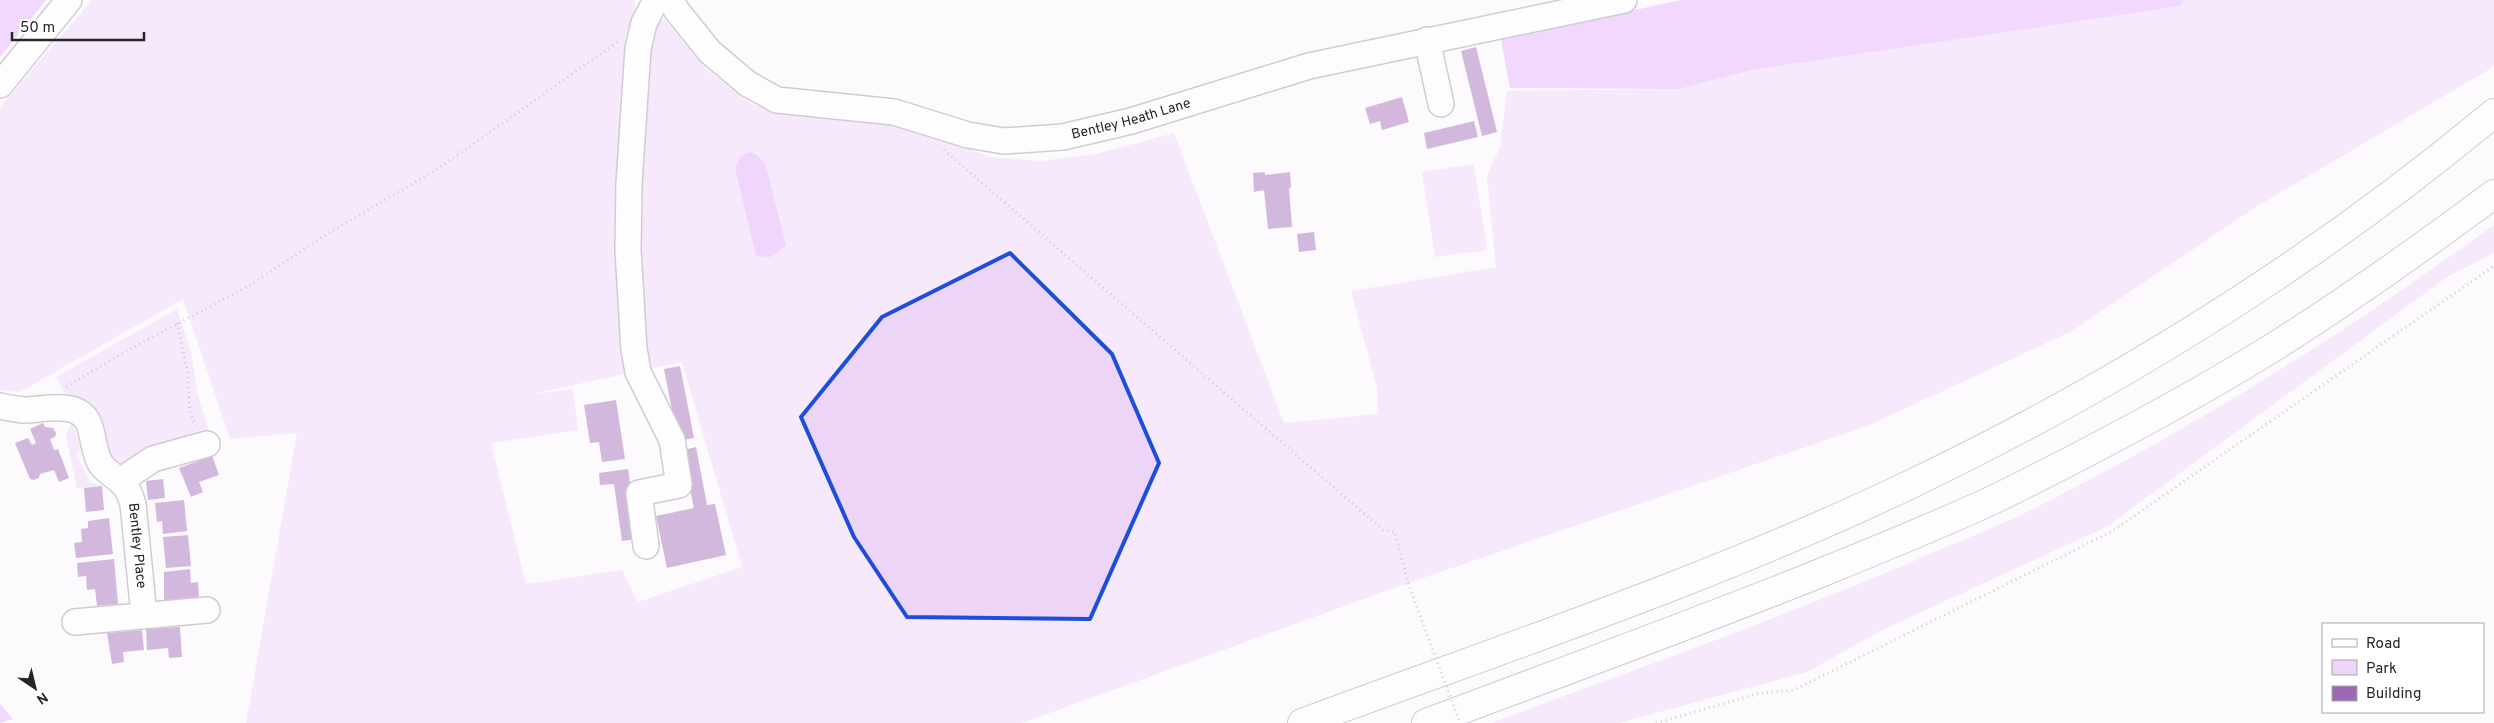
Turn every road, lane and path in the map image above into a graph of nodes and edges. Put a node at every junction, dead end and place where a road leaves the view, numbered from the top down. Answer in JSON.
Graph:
{"nodes":[{"id":1,"x":69,"y":0,"type":"edge"},
{"id":2,"x":656,"y":0,"type":"edge"},
{"id":3,"x":671,"y":0,"type":"edge"},
{"id":4,"x":1624,"y":0,"type":"edge"},
{"id":5,"x":644,"y":23,"type":"junction"},
{"id":6,"x":1427,"y":40,"type":"junction"},
{"id":7,"x":0,"y":85,"type":"edge"},
{"id":8,"x":1441,"y":104,"type":"dead end"},
{"id":9,"x":2494,"y":113,"type":"edge"},
{"id":10,"x":931,"y":122,"type":"junction"},
{"id":11,"x":2494,"y":194,"type":"edge"},
{"id":12,"x":2494,"y":266,"type":"edge"},
{"id":13,"x":177,"y":324,"type":"junction"},
{"id":14,"x":62,"y":389,"type":"dead end"},
{"id":15,"x":0,"y":406,"type":"edge"},
{"id":16,"x":207,"y":444,"type":"joint"},
{"id":17,"x":120,"y":480,"type":"junction"},
{"id":18,"x":646,"y":546,"type":"dead end"},
{"id":19,"x":207,"y":610,"type":"dead end"},
{"id":20,"x":144,"y":615,"type":"junction"},
{"id":21,"x":75,"y":622,"type":"dead end"},
{"id":22,"x":1302,"y":723,"type":"edge"},
{"id":23,"x":1426,"y":723,"type":"edge"},
{"id":24,"x":1460,"y":723,"type":"edge"},
{"id":25,"x":1656,"y":723,"type":"edge"}],
"edges":[{"from":1,"to":7,"type":"street"},
{"from":2,"to":5,"type":"street"},
{"from":3,"to":10,"type":"street","name":"Bentley Heath Lane"},
{"from":4,"to":6,"type":"street","name":"Bentley Heath Lane"},
{"from":5,"to":13,"type":"path"},
{"from":5,"to":18,"type":"street"},
{"from":6,"to":8,"type":"street"},
{"from":6,"to":10,"type":"street","name":"Bentley Heath Lane"},
{"from":9,"to":22,"type":"highway"},
{"from":10,"to":24,"type":"path","bridge":true},
{"from":11,"to":23,"type":"highway"},
{"from":12,"to":25,"type":"path"},
{"from":13,"to":14,"type":"path"},
{"from":13,"to":16,"type":"path"},
{"from":15,"to":17,"type":"street","name":"Bentley Place"},
{"from":16,"to":17,"type":"street"},
{"from":17,"to":20,"type":"street","name":"Bentley Place"},
{"from":19,"to":20,"type":"street"},
{"from":20,"to":21,"type":"street"}]}
